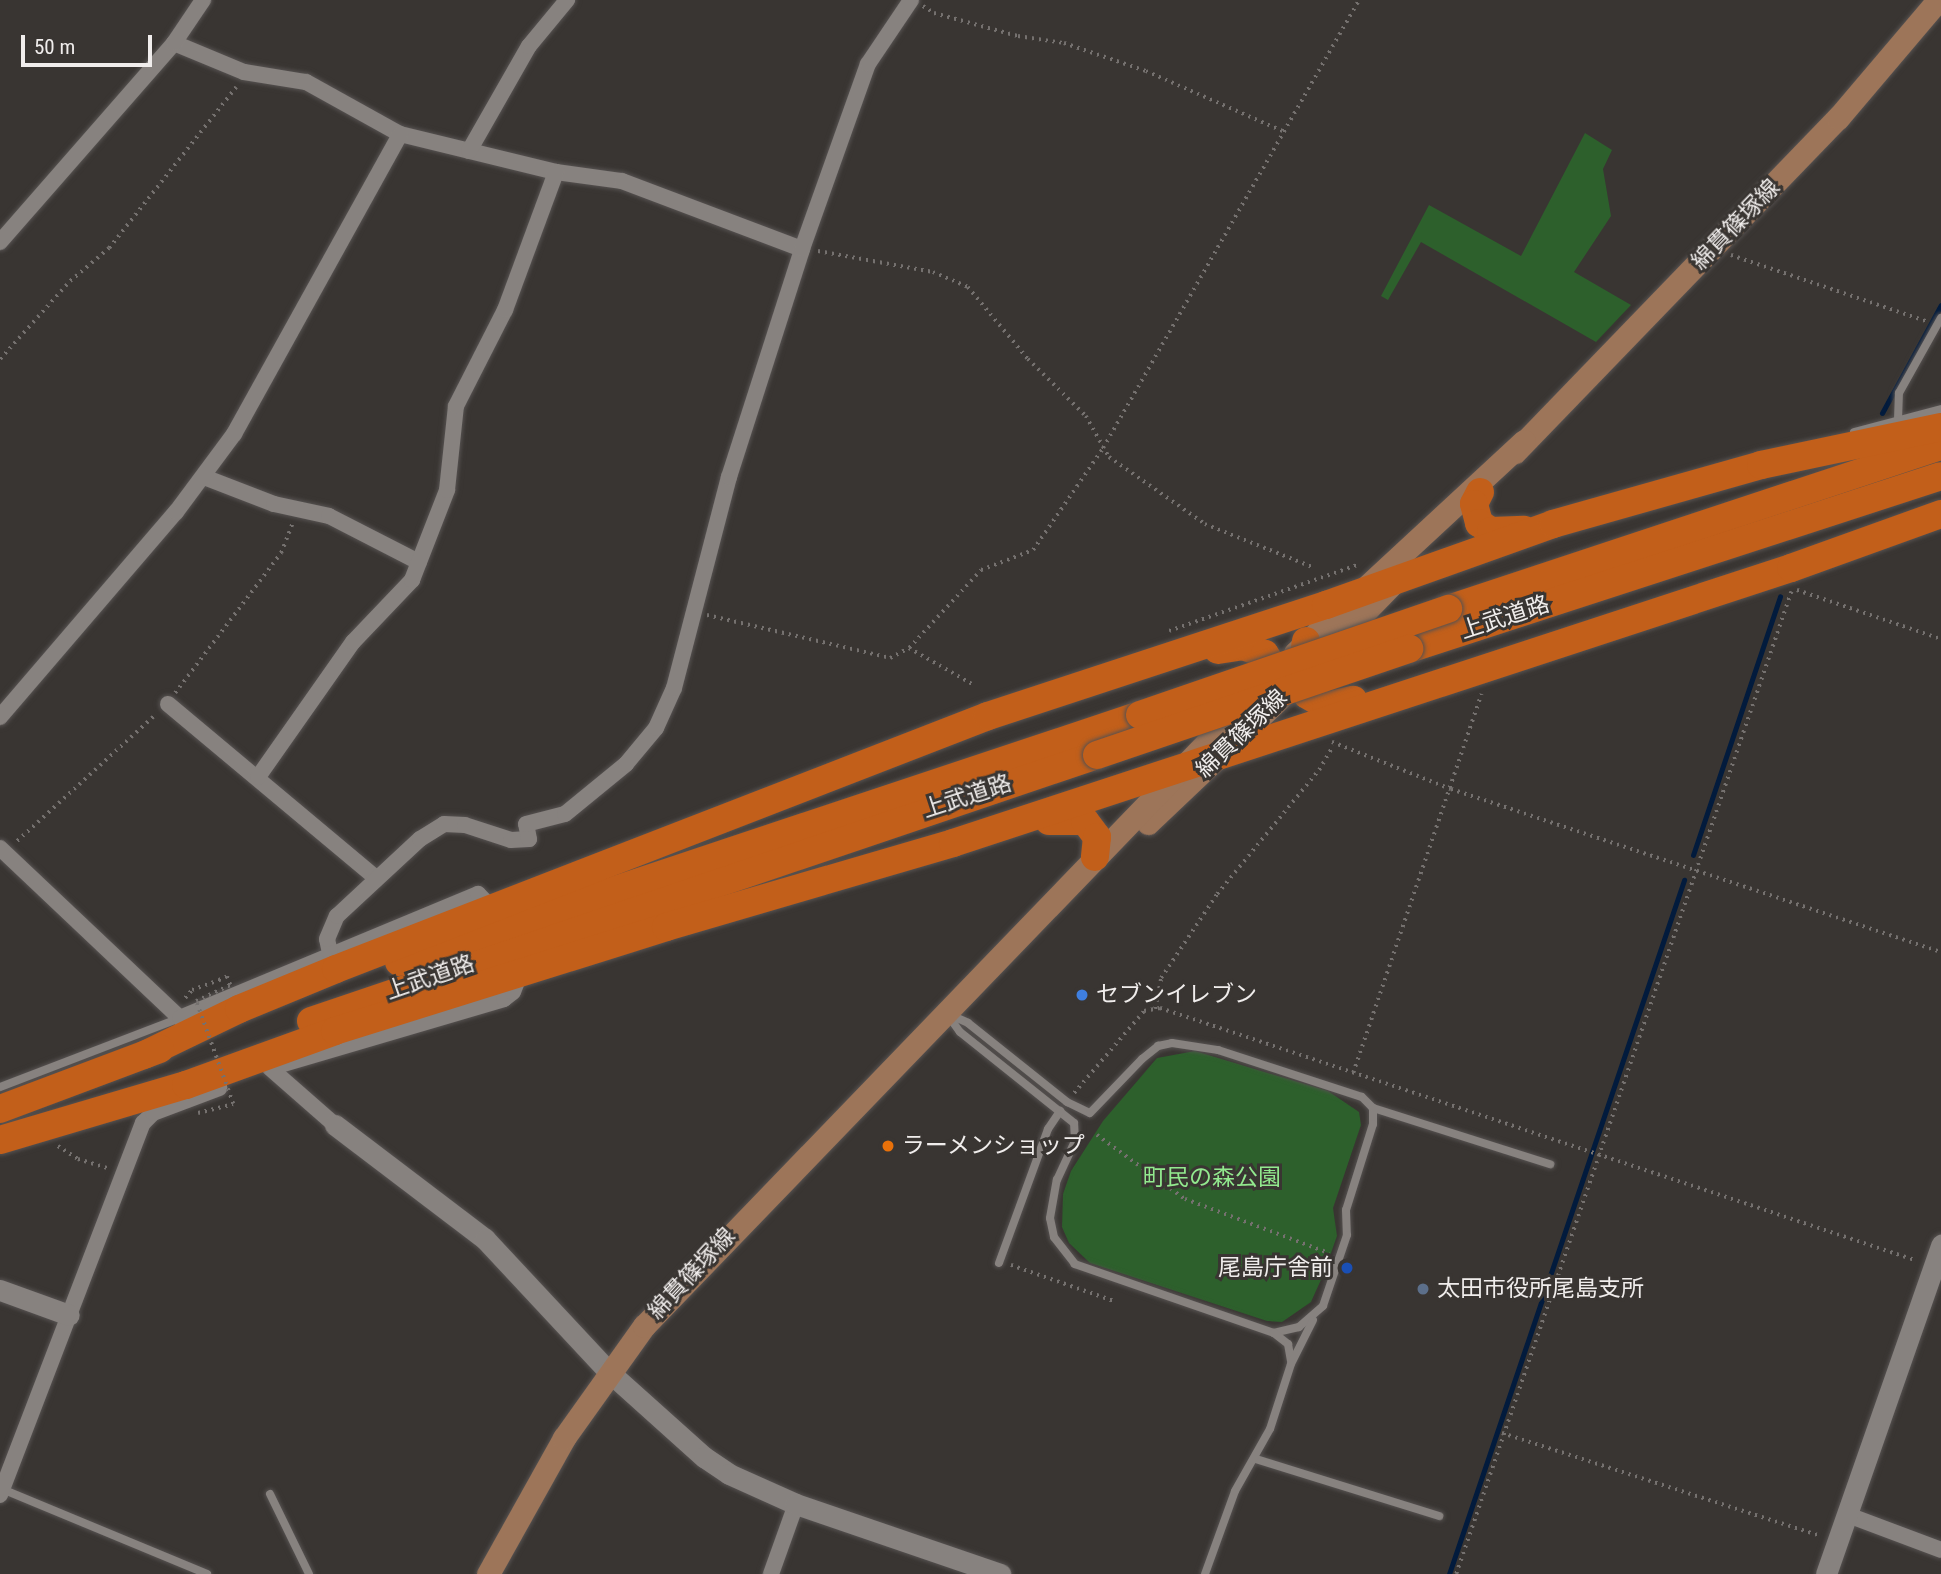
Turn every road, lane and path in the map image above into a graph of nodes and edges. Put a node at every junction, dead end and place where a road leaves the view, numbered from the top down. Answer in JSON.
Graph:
{"nodes":[{"id":1,"x":203,"y":0,"type":"edge"},
{"id":2,"x":568,"y":0,"type":"edge"},
{"id":3,"x":913,"y":0,"type":"edge"},
{"id":4,"x":1359,"y":0,"type":"edge"},
{"id":5,"x":1938,"y":0,"type":"edge"},
{"id":6,"x":174,"y":43,"type":"junction"},
{"id":7,"x":244,"y":72,"type":"junction"},
{"id":8,"x":1283,"y":131,"type":"junction"},
{"id":9,"x":400,"y":134,"type":"junction"},
{"id":10,"x":469,"y":151,"type":"junction"},
{"id":11,"x":556,"y":172,"type":"junction"},
{"id":12,"x":0,"y":242,"type":"edge"},
{"id":13,"x":1717,"y":244,"type":"junction"},
{"id":14,"x":802,"y":249,"type":"junction"},
{"id":15,"x":1939,"y":322,"type":"edge"},
{"id":16,"x":0,"y":359,"type":"edge"},
{"id":17,"x":1941,"y":409,"type":"edge"},
{"id":18,"x":1898,"y":420,"type":"junction"},
{"id":19,"x":1941,"y":427,"type":"edge"},
{"id":20,"x":1846,"y":434,"type":"dead end"},
{"id":21,"x":1524,"y":441,"type":"junction"},
{"id":22,"x":1806,"y":444,"type":"dead end"},
{"id":23,"x":1941,"y":446,"type":"edge"},
{"id":24,"x":1103,"y":448,"type":"junction"},
{"id":25,"x":1688,"y":475,"type":"dead end"},
{"id":26,"x":1941,"y":476,"type":"edge"},
{"id":27,"x":204,"y":477,"type":"junction"},
{"id":28,"x":1479,"y":492,"type":"junction"},
{"id":29,"x":1941,"y":514,"type":"edge"},
{"id":30,"x":1553,"y":524,"type":"junction"},
{"id":31,"x":419,"y":562,"type":"junction"},
{"id":32,"x":1315,"y":568,"type":"dead end"},
{"id":33,"x":1397,"y":580,"type":"junction"},
{"id":34,"x":1353,"y":596,"type":"junction"},
{"id":35,"x":695,"y":612,"type":"junction"},
{"id":36,"x":1941,"y":639,"type":"edge"},
{"id":37,"x":1306,"y":641,"type":"joint"},
{"id":38,"x":909,"y":648,"type":"junction"},
{"id":39,"x":1480,"y":670,"type":"junction"},
{"id":40,"x":1113,"y":674,"type":"junction"},
{"id":41,"x":1288,"y":675,"type":"junction"},
{"id":42,"x":972,"y":684,"type":"dead end"},
{"id":43,"x":1414,"y":691,"type":"junction"},
{"id":44,"x":168,"y":704,"type":"dead end"},
{"id":45,"x":1269,"y":709,"type":"joint"},
{"id":46,"x":0,"y":717,"type":"edge"},
{"id":47,"x":1335,"y":717,"type":"junction"},
{"id":48,"x":1333,"y":746,"type":"junction"},
{"id":49,"x":1223,"y":754,"type":"junction"},
{"id":50,"x":1181,"y":767,"type":"junction"},
{"id":51,"x":258,"y":777,"type":"junction"},
{"id":52,"x":1451,"y":789,"type":"junction"},
{"id":53,"x":953,"y":843,"type":"junction"},
{"id":54,"x":0,"y":848,"type":"edge"},
{"id":55,"x":1095,"y":857,"type":"junction"},
{"id":56,"x":1698,"y":870,"type":"junction"},
{"id":57,"x":376,"y":878,"type":"junction"},
{"id":58,"x":492,"y":908,"type":"junction"},
{"id":59,"x":1941,"y":952,"type":"edge"},
{"id":60,"x":330,"y":953,"type":"junction"},
{"id":61,"x":520,"y":975,"type":"junction"},
{"id":62,"x":183,"y":1000,"type":"dead end"},
{"id":63,"x":1155,"y":1009,"type":"junction"},
{"id":64,"x":946,"y":1013,"type":"junction"},
{"id":65,"x":180,"y":1018,"type":"junction"},
{"id":66,"x":144,"y":1055,"type":"junction"},
{"id":67,"x":270,"y":1068,"type":"junction"},
{"id":68,"x":1353,"y":1073,"type":"junction"},
{"id":69,"x":31,"y":1086,"type":"junction"},
{"id":70,"x":0,"y":1087,"type":"edge"},
{"id":71,"x":1067,"y":1102,"type":"junction"},
{"id":72,"x":1373,"y":1108,"type":"junction"},
{"id":73,"x":0,"y":1109,"type":"edge"},
{"id":74,"x":1060,"y":1111,"type":"junction"},
{"id":75,"x":198,"y":1113,"type":"dead end"},
{"id":76,"x":335,"y":1125,"type":"joint"},
{"id":77,"x":1097,"y":1135,"type":"dead end"},
{"id":78,"x":0,"y":1139,"type":"edge"},
{"id":79,"x":56,"y":1145,"type":"dead end"},
{"id":80,"x":1602,"y":1155,"type":"junction"},
{"id":81,"x":1550,"y":1164,"type":"dead end"},
{"id":82,"x":124,"y":1172,"type":"junction"},
{"id":83,"x":1941,"y":1245,"type":"edge"},
{"id":84,"x":1331,"y":1254,"type":"dead end"},
{"id":85,"x":999,"y":1263,"type":"joint"},
{"id":86,"x":1937,"y":1267,"type":"edge"},
{"id":87,"x":0,"y":1290,"type":"edge"},
{"id":88,"x":1114,"y":1301,"type":"dead end"},
{"id":89,"x":1323,"y":1306,"type":"junction"},
{"id":90,"x":69,"y":1315,"type":"junction"},
{"id":91,"x":1273,"y":1333,"type":"junction"},
{"id":92,"x":1291,"y":1364,"type":"junction"},
{"id":93,"x":608,"y":1371,"type":"junction"},
{"id":94,"x":1503,"y":1433,"type":"junction"},
{"id":95,"x":1255,"y":1458,"type":"junction"},
{"id":96,"x":1,"y":1492,"type":"edge"},
{"id":97,"x":270,"y":1494,"type":"dead end"},
{"id":98,"x":796,"y":1504,"type":"junction"},
{"id":99,"x":1848,"y":1515,"type":"junction"},
{"id":100,"x":1439,"y":1516,"type":"dead end"},
{"id":101,"x":1838,"y":1542,"type":"junction"},
{"id":102,"x":1941,"y":1550,"type":"edge"},
{"id":103,"x":207,"y":1574,"type":"edge"},
{"id":104,"x":309,"y":1574,"type":"edge"},
{"id":105,"x":488,"y":1574,"type":"edge"},
{"id":106,"x":771,"y":1574,"type":"edge"},
{"id":107,"x":1000,"y":1574,"type":"edge"},
{"id":108,"x":1205,"y":1574,"type":"edge"},
{"id":109,"x":1456,"y":1574,"type":"edge"},
{"id":110,"x":1826,"y":1574,"type":"edge"}],
"edges":[{"from":1,"to":6,"type":"street"},
{"from":2,"to":10,"type":"street"},
{"from":3,"to":8,"type":"path"},
{"from":3,"to":14,"type":"street"},
{"from":4,"to":8,"type":"path"},
{"from":5,"to":13,"type":"main road","name":"綿貫篠塚線"},
{"from":6,"to":7,"type":"street"},
{"from":6,"to":12,"type":"street"},
{"from":7,"to":9,"type":"street"},
{"from":7,"to":16,"type":"path"},
{"from":8,"to":24,"type":"path"},
{"from":9,"to":10,"type":"street"},
{"from":9,"to":27,"type":"street"},
{"from":10,"to":11,"type":"street"},
{"from":11,"to":14,"type":"street"},
{"from":11,"to":31,"type":"street"},
{"from":13,"to":15,"type":"path"},
{"from":13,"to":21,"type":"main road","name":"綿貫篠塚線"},
{"from":14,"to":24,"type":"path"},
{"from":14,"to":35,"type":"street"},
{"from":15,"to":18,"type":"lane"},
{"from":17,"to":18,"type":"lane"},
{"from":18,"to":20,"type":"lane"},
{"from":19,"to":30,"type":"highway"},
{"from":21,"to":28,"type":"main road","name":"綿貫篠塚線"},
{"from":21,"to":34,"type":"main road","name":"綿貫篠塚線"},
{"from":22,"to":25,"type":"lane"},
{"from":23,"to":66,"type":"highway","name":"上武道路","bridge":true},
{"from":24,"to":32,"type":"path"},
{"from":24,"to":38,"type":"path"},
{"from":26,"to":78,"type":"highway","name":"上武道路","bridge":true},
{"from":27,"to":31,"type":"street"},
{"from":27,"to":46,"type":"street"},
{"from":28,"to":30,"type":"highway"},
{"from":28,"to":33,"type":"main road","name":"綿貫篠塚線"},
{"from":29,"to":39,"type":"highway"},
{"from":30,"to":33,"type":"highway"},
{"from":31,"to":51,"type":"street"},
{"from":33,"to":34,"type":"highway"},
{"from":33,"to":41,"type":"main road","name":"綿貫篠塚線"},
{"from":34,"to":37,"type":"main road","name":"綿貫篠塚線"},
{"from":34,"to":40,"type":"highway"},
{"from":35,"to":38,"type":"path"},
{"from":35,"to":57,"type":"street"},
{"from":36,"to":56,"type":"path"},
{"from":37,"to":41,"type":"highway"},
{"from":38,"to":42,"type":"path"},
{"from":39,"to":43,"type":"highway"},
{"from":39,"to":52,"type":"path"},
{"from":40,"to":41,"type":"highway"},
{"from":40,"to":58,"type":"highway"},
{"from":41,"to":43,"type":"highway"},
{"from":41,"to":45,"type":"highway"},
{"from":41,"to":50,"type":"main road","name":"綿貫篠塚線"},
{"from":43,"to":47,"type":"highway"},
{"from":44,"to":51,"type":"street"},
{"from":45,"to":49,"type":"main road","name":"綿貫篠塚線"},
{"from":47,"to":48,"type":"path"},
{"from":47,"to":49,"type":"highway"},
{"from":48,"to":52,"type":"path"},
{"from":48,"to":63,"type":"path"},
{"from":49,"to":50,"type":"highway"},
{"from":49,"to":64,"type":"main road","name":"綿貫篠塚線"},
{"from":50,"to":53,"type":"highway"},
{"from":50,"to":55,"type":"main road","name":"綿貫篠塚線"},
{"from":51,"to":57,"type":"street"},
{"from":52,"to":56,"type":"path"},
{"from":52,"to":68,"type":"path"},
{"from":53,"to":55,"type":"highway"},
{"from":53,"to":61,"type":"highway"},
{"from":54,"to":65,"type":"street"},
{"from":55,"to":64,"type":"main road","name":"綿貫篠塚線"},
{"from":56,"to":59,"type":"path"},
{"from":56,"to":80,"type":"path"},
{"from":57,"to":60,"type":"street"},
{"from":58,"to":60,"type":"street"},
{"from":58,"to":66,"type":"highway"},
{"from":60,"to":65,"type":"street"},
{"from":61,"to":67,"type":"street"},
{"from":61,"to":78,"type":"highway"},
{"from":62,"to":75,"type":"path","bridge":true},
{"from":63,"to":68,"type":"path"},
{"from":63,"to":71,"type":"path"},
{"from":64,"to":71,"type":"lane"},
{"from":64,"to":74,"type":"lane"},
{"from":64,"to":93,"type":"main road","name":"綿貫篠塚線"},
{"from":65,"to":69,"type":"lane"},
{"from":66,"to":69,"type":"highway","name":"上武道路"},
{"from":67,"to":76,"type":"street"},
{"from":67,"to":82,"type":"street"},
{"from":68,"to":80,"type":"path"},
{"from":69,"to":70,"type":"lane"},
{"from":69,"to":73,"type":"highway","name":"上武道路"},
{"from":71,"to":72,"type":"lane"},
{"from":72,"to":81,"type":"lane"},
{"from":72,"to":89,"type":"lane"},
{"from":74,"to":85,"type":"lane"},
{"from":74,"to":91,"type":"lane"},
{"from":76,"to":93,"type":"street"},
{"from":77,"to":84,"type":"path"},
{"from":79,"to":82,"type":"path"},
{"from":80,"to":86,"type":"path"},
{"from":80,"to":94,"type":"path"},
{"from":82,"to":90,"type":"street"},
{"from":83,"to":86,"type":"street"},
{"from":85,"to":88,"type":"path"},
{"from":86,"to":99,"type":"street"},
{"from":87,"to":90,"type":"street"},
{"from":89,"to":91,"type":"lane"},
{"from":89,"to":92,"type":"lane"},
{"from":90,"to":96,"type":"street"},
{"from":91,"to":92,"type":"lane"},
{"from":92,"to":95,"type":"lane"},
{"from":93,"to":98,"type":"street"},
{"from":93,"to":105,"type":"main road","name":"綿貫篠塚線"},
{"from":94,"to":101,"type":"path"},
{"from":94,"to":109,"type":"path"},
{"from":95,"to":100,"type":"lane"},
{"from":95,"to":108,"type":"lane"},
{"from":96,"to":103,"type":"lane"},
{"from":97,"to":104,"type":"lane"},
{"from":98,"to":106,"type":"street"},
{"from":98,"to":107,"type":"street"},
{"from":99,"to":101,"type":"street"},
{"from":99,"to":102,"type":"street"},
{"from":101,"to":110,"type":"street"}]}
